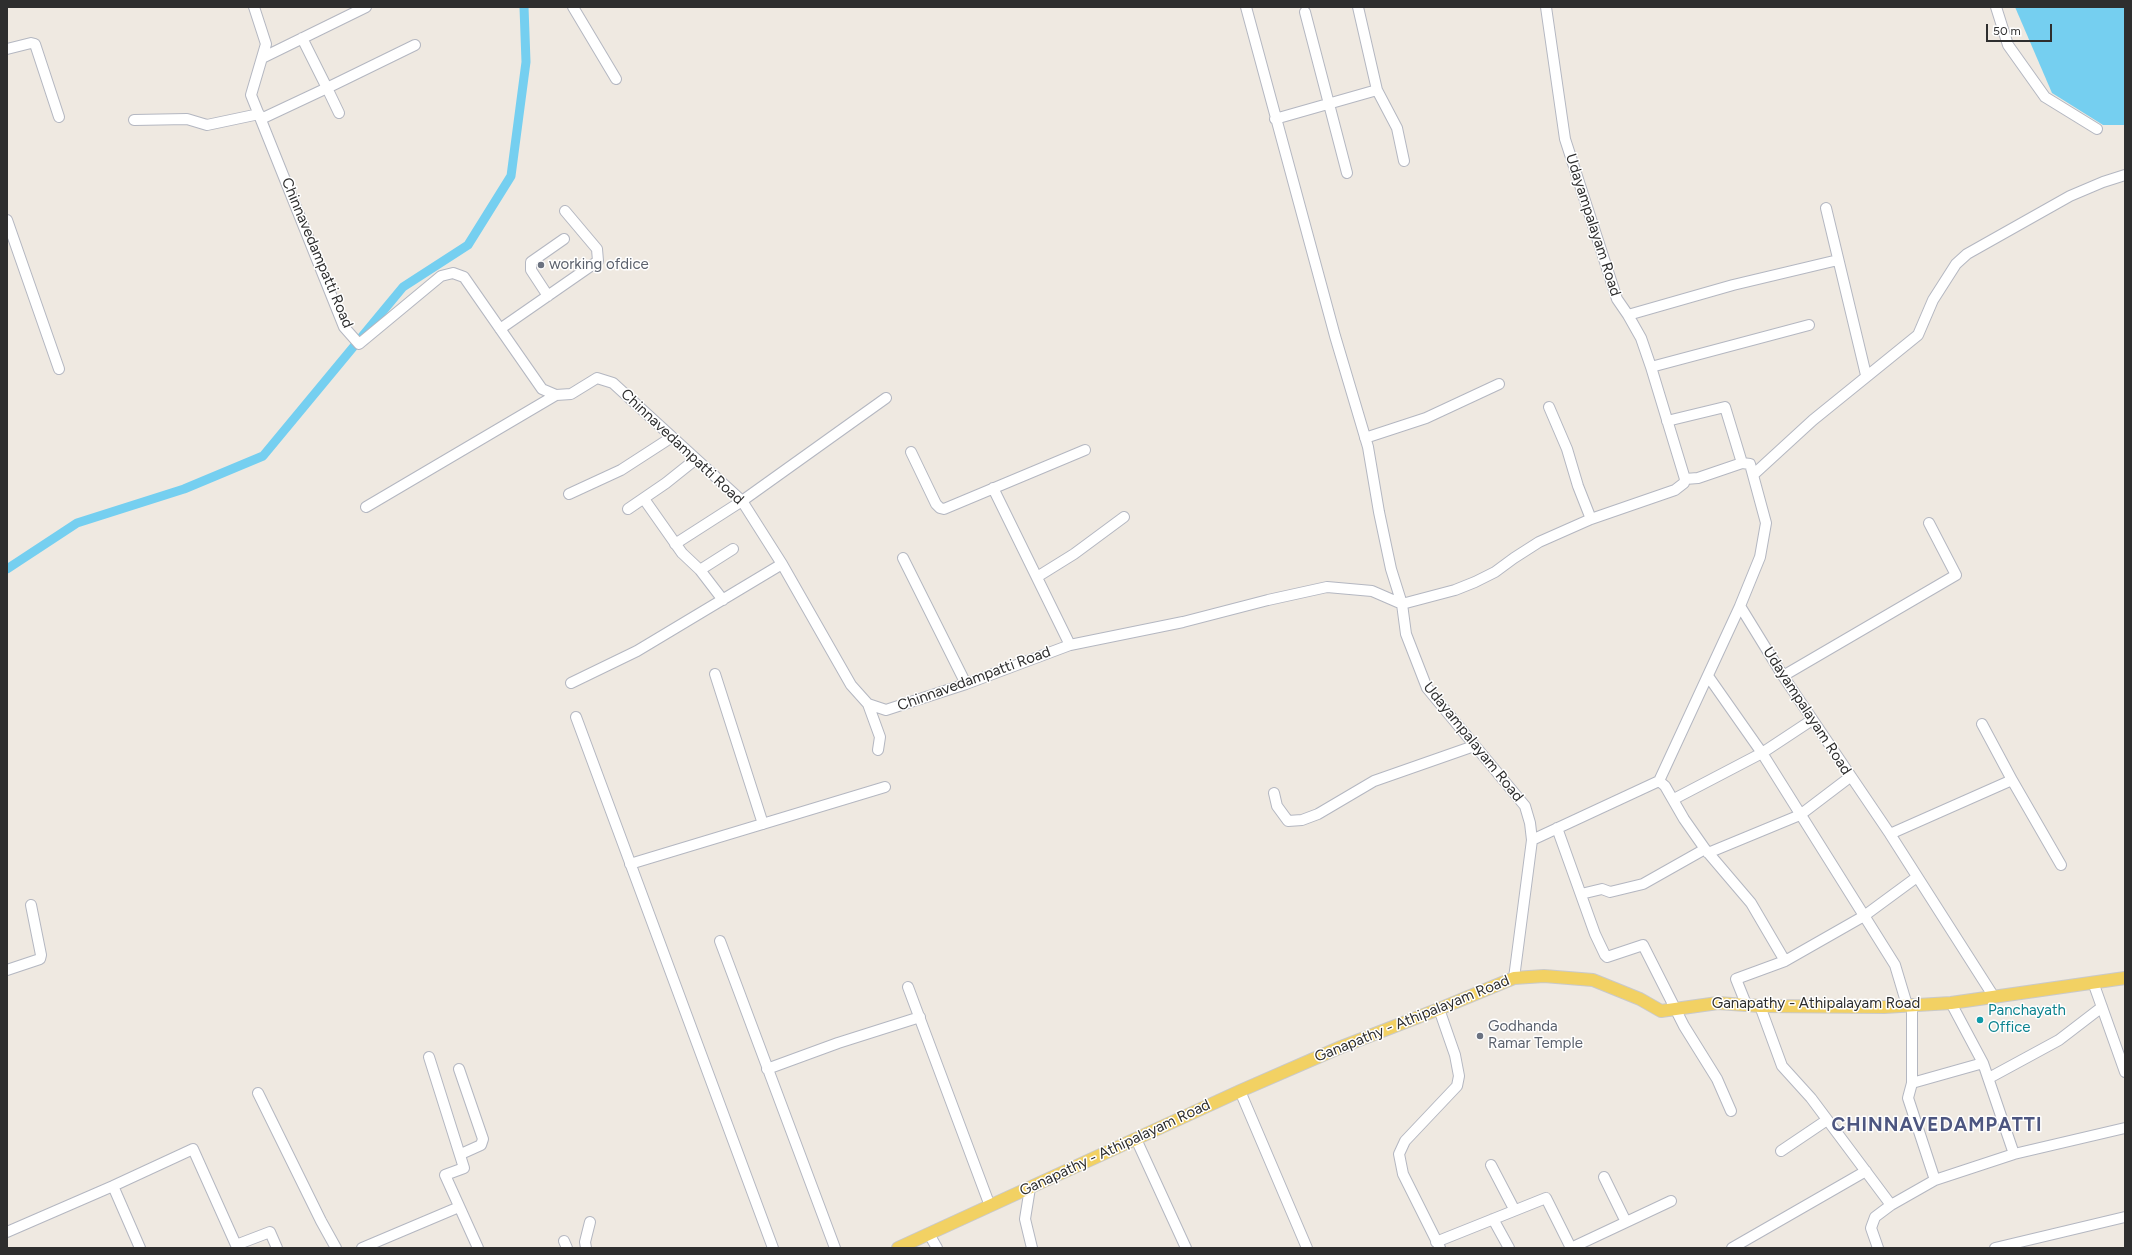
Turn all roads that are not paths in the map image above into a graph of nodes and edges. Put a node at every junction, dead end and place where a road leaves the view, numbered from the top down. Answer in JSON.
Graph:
{"nodes":[{"id":1,"x":254,"y":7,"type":"edge"},
{"id":2,"x":366,"y":7,"type":"edge"},
{"id":3,"x":573,"y":7,"type":"edge"},
{"id":4,"x":1246,"y":7,"type":"edge"},
{"id":5,"x":1358,"y":7,"type":"edge"},
{"id":6,"x":1546,"y":7,"type":"edge"},
{"id":7,"x":1996,"y":7,"type":"edge"},
{"id":8,"x":1305,"y":12,"type":"dead end"},
{"id":9,"x":302,"y":38,"type":"junction"},
{"id":10,"x":415,"y":44,"type":"dead end"},
{"id":11,"x":7,"y":50,"type":"edge"},
{"id":12,"x":262,"y":58,"type":"junction"},
{"id":13,"x":616,"y":79,"type":"dead end"},
{"id":14,"x":327,"y":88,"type":"junction"},
{"id":15,"x":1377,"y":90,"type":"junction"},
{"id":16,"x":1329,"y":104,"type":"junction"},
{"id":17,"x":340,"y":113,"type":"dead end"},
{"id":18,"x":260,"y":116,"type":"junction"},
{"id":19,"x":59,"y":117,"type":"dead end"},
{"id":20,"x":1275,"y":119,"type":"junction"},
{"id":21,"x":134,"y":120,"type":"dead end"},
{"id":22,"x":2098,"y":129,"type":"dead end"},
{"id":23,"x":1404,"y":161,"type":"dead end"},
{"id":24,"x":1347,"y":173,"type":"dead end"},
{"id":25,"x":2125,"y":175,"type":"edge"},
{"id":26,"x":1826,"y":208,"type":"dead end"},
{"id":27,"x":565,"y":211,"type":"dead end"},
{"id":28,"x":7,"y":220,"type":"edge"},
{"id":29,"x":564,"y":239,"type":"dead end"},
{"id":30,"x":1838,"y":260,"type":"junction"},
{"id":31,"x":548,"y":296,"type":"junction"},
{"id":32,"x":1628,"y":315,"type":"junction"},
{"id":33,"x":1809,"y":325,"type":"dead end"},
{"id":34,"x":500,"y":329,"type":"junction"},
{"id":35,"x":1651,"y":367,"type":"junction"},
{"id":36,"x":59,"y":369,"type":"dead end"},
{"id":37,"x":1866,"y":375,"type":"junction"},
{"id":38,"x":1499,"y":384,"type":"dead end"},
{"id":39,"x":556,"y":395,"type":"junction"},
{"id":40,"x":886,"y":398,"type":"dead end"},
{"id":41,"x":1548,"y":407,"type":"dead end"},
{"id":42,"x":1667,"y":421,"type":"junction"},
{"id":43,"x":672,"y":437,"type":"junction"},
{"id":44,"x":1365,"y":438,"type":"junction"},
{"id":45,"x":1085,"y":450,"type":"dead end"},
{"id":46,"x":911,"y":452,"type":"dead end"},
{"id":47,"x":696,"y":459,"type":"junction"},
{"id":48,"x":1742,"y":463,"type":"junction"},
{"id":49,"x":1753,"y":475,"type":"junction"},
{"id":50,"x":1685,"y":479,"type":"junction"},
{"id":51,"x":993,"y":488,"type":"junction"},
{"id":52,"x":569,"y":494,"type":"dead end"},
{"id":53,"x":644,"y":499,"type":"junction"},
{"id":54,"x":742,"y":501,"type":"junction"},
{"id":55,"x":366,"y":508,"type":"dead end"},
{"id":56,"x":628,"y":509,"type":"dead end"},
{"id":57,"x":1124,"y":517,"type":"dead end"},
{"id":58,"x":1591,"y":519,"type":"junction"},
{"id":59,"x":1929,"y":522,"type":"dead end"},
{"id":60,"x":676,"y":544,"type":"junction"},
{"id":61,"x":733,"y":549,"type":"dead end"},
{"id":62,"x":904,"y":558,"type":"dead end"},
{"id":63,"x":782,"y":564,"type":"junction"},
{"id":64,"x":700,"y":570,"type":"junction"},
{"id":65,"x":1037,"y":577,"type":"junction"},
{"id":66,"x":723,"y":600,"type":"junction"},
{"id":67,"x":1402,"y":604,"type":"junction"},
{"id":68,"x":1740,"y":606,"type":"junction"},
{"id":69,"x":1070,"y":645,"type":"junction"},
{"id":70,"x":715,"y":674,"type":"dead end"},
{"id":71,"x":1708,"y":676,"type":"junction"},
{"id":72,"x":1783,"y":676,"type":"junction"},
{"id":73,"x":571,"y":683,"type":"dead end"},
{"id":74,"x":966,"y":684,"type":"junction"},
{"id":75,"x":868,"y":704,"type":"junction"},
{"id":76,"x":576,"y":717,"type":"dead end"},
{"id":77,"x":1812,"y":720,"type":"junction"},
{"id":78,"x":1982,"y":724,"type":"dead end"},
{"id":79,"x":1474,"y":746,"type":"junction"},
{"id":80,"x":878,"y":750,"type":"dead end"},
{"id":81,"x":1762,"y":753,"type":"junction"},
{"id":82,"x":1850,"y":777,"type":"junction"},
{"id":83,"x":2012,"y":780,"type":"junction"},
{"id":84,"x":1659,"y":781,"type":"junction"},
{"id":85,"x":885,"y":787,"type":"dead end"},
{"id":86,"x":1274,"y":793,"type":"dead end"},
{"id":87,"x":1674,"y":799,"type":"junction"},
{"id":88,"x":1800,"y":815,"type":"junction"},
{"id":89,"x":763,"y":824,"type":"junction"},
{"id":90,"x":1557,"y":828,"type":"junction"},
{"id":91,"x":1890,"y":834,"type":"junction"},
{"id":92,"x":1532,"y":840,"type":"junction"},
{"id":93,"x":1707,"y":851,"type":"junction"},
{"id":94,"x":630,"y":864,"type":"junction"},
{"id":95,"x":2061,"y":865,"type":"dead end"},
{"id":96,"x":1917,"y":877,"type":"junction"},
{"id":97,"x":1581,"y":894,"type":"junction"},
{"id":98,"x":31,"y":905,"type":"dead end"},
{"id":99,"x":1864,"y":916,"type":"junction"},
{"id":100,"x":720,"y":942,"type":"dead end"},
{"id":101,"x":1785,"y":961,"type":"junction"},
{"id":102,"x":7,"y":970,"type":"edge"},
{"id":103,"x":1514,"y":978,"type":"junction"},
{"id":104,"x":2125,"y":978,"type":"edge"},
{"id":105,"x":2093,"y":982,"type":"junction"},
{"id":106,"x":908,"y":987,"type":"dead end"},
{"id":107,"x":1994,"y":997,"type":"junction"},
{"id":108,"x":1951,"y":1003,"type":"junction"},
{"id":109,"x":1746,"y":1004,"type":"junction"},
{"id":110,"x":1910,"y":1004,"type":"junction"},
{"id":111,"x":1760,"y":1006,"type":"junction"},
{"id":112,"x":2102,"y":1007,"type":"junction"},
{"id":113,"x":1440,"y":1009,"type":"junction"},
{"id":114,"x":1675,"y":1009,"type":"junction"},
{"id":115,"x":920,"y":1017,"type":"junction"},
{"id":116,"x":429,"y":1057,"type":"dead end"},
{"id":117,"x":1983,"y":1063,"type":"junction"},
{"id":118,"x":459,"y":1069,"type":"dead end"},
{"id":119,"x":767,"y":1069,"type":"junction"},
{"id":120,"x":2125,"y":1072,"type":"edge"},
{"id":121,"x":1989,"y":1078,"type":"junction"},
{"id":122,"x":1912,"y":1083,"type":"junction"},
{"id":123,"x":1240,"y":1091,"type":"junction"},
{"id":124,"x":258,"y":1093,"type":"dead end"},
{"id":125,"x":1731,"y":1111,"type":"dead end"},
{"id":126,"x":1827,"y":1120,"type":"junction"},
{"id":127,"x":2125,"y":1128,"type":"edge"},
{"id":128,"x":1136,"y":1139,"type":"junction"},
{"id":129,"x":1781,"y":1151,"type":"dead end"},
{"id":130,"x":461,"y":1154,"type":"junction"},
{"id":131,"x":2014,"y":1154,"type":"junction"},
{"id":132,"x":1491,"y":1165,"type":"dead end"},
{"id":133,"x":1866,"y":1171,"type":"junction"},
{"id":134,"x":1604,"y":1177,"type":"dead end"},
{"id":135,"x":1935,"y":1180,"type":"junction"},
{"id":136,"x":113,"y":1186,"type":"junction"},
{"id":137,"x":1030,"y":1188,"type":"junction"},
{"id":138,"x":1671,"y":1201,"type":"dead end"},
{"id":139,"x":1891,"y":1205,"type":"junction"},
{"id":140,"x":990,"y":1206,"type":"junction"},
{"id":141,"x":459,"y":1207,"type":"junction"},
{"id":142,"x":1514,"y":1209,"type":"junction"},
{"id":143,"x":2125,"y":1217,"type":"edge"},
{"id":144,"x":1493,"y":1219,"type":"junction"},
{"id":145,"x":590,"y":1222,"type":"dead end"},
{"id":146,"x":1626,"y":1222,"type":"junction"},
{"id":147,"x":7,"y":1232,"type":"edge"},
{"id":148,"x":929,"y":1234,"type":"junction"},
{"id":149,"x":1438,"y":1245,"type":"edge"},
{"id":150,"x":140,"y":1248,"type":"edge"},
{"id":151,"x":277,"y":1248,"type":"edge"},
{"id":152,"x":336,"y":1248,"type":"edge"},
{"id":153,"x":362,"y":1248,"type":"edge"},
{"id":154,"x":478,"y":1248,"type":"edge"},
{"id":155,"x":586,"y":1248,"type":"edge"},
{"id":156,"x":773,"y":1248,"type":"edge"},
{"id":157,"x":835,"y":1248,"type":"edge"},
{"id":158,"x":898,"y":1248,"type":"edge"},
{"id":159,"x":937,"y":1248,"type":"edge"},
{"id":160,"x":1032,"y":1248,"type":"edge"},
{"id":161,"x":1186,"y":1248,"type":"edge"},
{"id":162,"x":1307,"y":1248,"type":"edge"},
{"id":163,"x":1509,"y":1248,"type":"edge"},
{"id":164,"x":1571,"y":1248,"type":"edge"},
{"id":165,"x":1733,"y":1248,"type":"edge"},
{"id":166,"x":1878,"y":1248,"type":"edge"},
{"id":167,"x":1995,"y":1248,"type":"edge"}],
"edges":[{"from":1,"to":12,"type":"street","name":"Chinnavedampatti Road"},
{"from":2,"to":9,"type":"street"},
{"from":3,"to":13,"type":"street"},
{"from":4,"to":20,"type":"street","name":"Udayampalayam Road"},
{"from":5,"to":15,"type":"street"},
{"from":6,"to":32,"type":"street","name":"Udayampalayam Road"},
{"from":7,"to":22,"type":"street"},
{"from":8,"to":16,"type":"street"},
{"from":9,"to":12,"type":"street"},
{"from":9,"to":14,"type":"street"},
{"from":10,"to":14,"type":"street"},
{"from":11,"to":19,"type":"street"},
{"from":12,"to":18,"type":"street","name":"Chinnavedampatti Road"},
{"from":14,"to":17,"type":"street"},
{"from":14,"to":18,"type":"street"},
{"from":15,"to":16,"type":"street"},
{"from":15,"to":23,"type":"street"},
{"from":16,"to":20,"type":"street"},
{"from":16,"to":24,"type":"street"},
{"from":18,"to":21,"type":"street"},
{"from":18,"to":34,"type":"street","name":"Chinnavedampatti Road"},
{"from":20,"to":44,"type":"street","name":"Udayampalayam Road"},
{"from":25,"to":37,"type":"street"},
{"from":26,"to":30,"type":"street"},
{"from":27,"to":31,"type":"street"},
{"from":28,"to":36,"type":"street"},
{"from":29,"to":31,"type":"street"},
{"from":30,"to":32,"type":"street"},
{"from":30,"to":37,"type":"street"},
{"from":31,"to":34,"type":"street"},
{"from":32,"to":35,"type":"street","name":"Udayampalayam Road"},
{"from":33,"to":35,"type":"street"},
{"from":34,"to":39,"type":"street","name":"Chinnavedampatti Road"},
{"from":35,"to":42,"type":"street","name":"Udayampalayam Road"},
{"from":37,"to":49,"type":"street"},
{"from":38,"to":44,"type":"street"},
{"from":39,"to":43,"type":"street","name":"Chinnavedampatti Road"},
{"from":39,"to":55,"type":"street"},
{"from":40,"to":54,"type":"street"},
{"from":41,"to":58,"type":"street"},
{"from":42,"to":48,"type":"street"},
{"from":42,"to":50,"type":"street","name":"Udayampalayam Road"},
{"from":43,"to":47,"type":"street","name":"Chinnavedampatti Road"},
{"from":43,"to":52,"type":"street"},
{"from":44,"to":67,"type":"street","name":"Udayampalayam Road"},
{"from":45,"to":51,"type":"street"},
{"from":46,"to":51,"type":"street"},
{"from":47,"to":53,"type":"street"},
{"from":47,"to":54,"type":"street","name":"Chinnavedampatti Road"},
{"from":48,"to":49,"type":"street"},
{"from":48,"to":50,"type":"street"},
{"from":49,"to":68,"type":"street"},
{"from":50,"to":58,"type":"street"},
{"from":51,"to":65,"type":"street"},
{"from":53,"to":56,"type":"street"},
{"from":53,"to":60,"type":"street"},
{"from":54,"to":60,"type":"street"},
{"from":54,"to":63,"type":"street","name":"Chinnavedampatti Road"},
{"from":57,"to":65,"type":"street"},
{"from":58,"to":67,"type":"street"},
{"from":59,"to":72,"type":"street"},
{"from":60,"to":64,"type":"street"},
{"from":61,"to":64,"type":"street"},
{"from":62,"to":74,"type":"street"},
{"from":63,"to":66,"type":"street"},
{"from":63,"to":75,"type":"street","name":"Chinnavedampatti Road"},
{"from":64,"to":66,"type":"street"},
{"from":65,"to":69,"type":"street"},
{"from":66,"to":73,"type":"street"},
{"from":67,"to":69,"type":"street","name":"Chinnavedampatti Road"},
{"from":67,"to":79,"type":"street","name":"Udayampalayam Road"},
{"from":68,"to":71,"type":"street"},
{"from":68,"to":72,"type":"street","name":"Udayampalayam Road"},
{"from":69,"to":74,"type":"street","name":"Chinnavedampatti Road"},
{"from":70,"to":89,"type":"street"},
{"from":71,"to":81,"type":"street"},
{"from":71,"to":84,"type":"street"},
{"from":72,"to":77,"type":"street","name":"Udayampalayam Road"},
{"from":74,"to":75,"type":"street","name":"Chinnavedampatti Road"},
{"from":75,"to":80,"type":"street"},
{"from":76,"to":94,"type":"street"},
{"from":77,"to":81,"type":"street"},
{"from":77,"to":82,"type":"street","name":"Udayampalayam Road"},
{"from":78,"to":83,"type":"street"},
{"from":79,"to":86,"type":"street"},
{"from":79,"to":92,"type":"street","name":"Udayampalayam Road"},
{"from":81,"to":87,"type":"street"},
{"from":81,"to":88,"type":"street"},
{"from":82,"to":88,"type":"street"},
{"from":82,"to":91,"type":"street","name":"Udayampalayam Road"},
{"from":83,"to":91,"type":"street"},
{"from":83,"to":95,"type":"street"},
{"from":84,"to":87,"type":"street"},
{"from":84,"to":90,"type":"street"},
{"from":85,"to":89,"type":"street"},
{"from":87,"to":93,"type":"street"},
{"from":88,"to":93,"type":"street"},
{"from":88,"to":99,"type":"street"},
{"from":89,"to":94,"type":"street"},
{"from":90,"to":92,"type":"street"},
{"from":90,"to":97,"type":"street"},
{"from":91,"to":96,"type":"street","name":"Udayampalayam Road"},
{"from":92,"to":103,"type":"street","name":"Udayampalayam Road"},
{"from":93,"to":97,"type":"street"},
{"from":93,"to":101,"type":"street"},
{"from":94,"to":156,"type":"street"},
{"from":96,"to":99,"type":"street"},
{"from":96,"to":107,"type":"street","name":"Udayampalayam Road"},
{"from":97,"to":114,"type":"street"},
{"from":98,"to":102,"type":"street"},
{"from":99,"to":101,"type":"street"},
{"from":99,"to":110,"type":"street"},
{"from":100,"to":119,"type":"street"},
{"from":101,"to":109,"type":"street"},
{"from":103,"to":113,"type":"main road","name":"Ganapathy - Athipalayam Road"},
{"from":103,"to":114,"type":"main road","name":"Ganapathy - Athipalayam Road"},
{"from":104,"to":105,"type":"main road","name":"Ganapathy - Athipalayam Road"},
{"from":105,"to":107,"type":"main road","name":"Ganapathy - Athipalayam Road"},
{"from":105,"to":112,"type":"street"},
{"from":106,"to":115,"type":"street"},
{"from":107,"to":108,"type":"main road","name":"Ganapathy - Athipalayam Road"},
{"from":108,"to":110,"type":"main road","name":"Ganapathy - Athipalayam Road"},
{"from":108,"to":117,"type":"street"},
{"from":109,"to":111,"type":"main road","name":"Ganapathy - Athipalayam Road"},
{"from":109,"to":114,"type":"main road","name":"Ganapathy - Athipalayam Road"},
{"from":110,"to":111,"type":"main road","name":"Ganapathy - Athipalayam Road"},
{"from":110,"to":122,"type":"street"},
{"from":111,"to":126,"type":"street"},
{"from":112,"to":120,"type":"street"},
{"from":112,"to":121,"type":"street"},
{"from":113,"to":123,"type":"main road","name":"Ganapathy - Athipalayam Road"},
{"from":113,"to":149,"type":"street"},
{"from":114,"to":125,"type":"street"},
{"from":115,"to":119,"type":"street"},
{"from":115,"to":140,"type":"street"},
{"from":116,"to":130,"type":"street"},
{"from":117,"to":121,"type":"street"},
{"from":117,"to":122,"type":"street"},
{"from":118,"to":130,"type":"street"},
{"from":119,"to":157,"type":"street"},
{"from":121,"to":131,"type":"street"},
{"from":122,"to":135,"type":"street"},
{"from":123,"to":128,"type":"main road","name":"Ganapathy - Athipalayam Road"},
{"from":123,"to":162,"type":"street"},
{"from":124,"to":152,"type":"street"},
{"from":126,"to":129,"type":"street"},
{"from":126,"to":133,"type":"street"},
{"from":127,"to":131,"type":"street"},
{"from":128,"to":137,"type":"main road","name":"Ganapathy - Athipalayam Road"},
{"from":128,"to":161,"type":"street"},
{"from":130,"to":141,"type":"street"},
{"from":131,"to":135,"type":"street"},
{"from":132,"to":142,"type":"street"},
{"from":133,"to":139,"type":"street"},
{"from":133,"to":165,"type":"street"},
{"from":134,"to":146,"type":"street"},
{"from":135,"to":139,"type":"street"},
{"from":136,"to":147,"type":"street"},
{"from":136,"to":150,"type":"street"},
{"from":136,"to":151,"type":"street"},
{"from":137,"to":140,"type":"main road","name":"Ganapathy - Athipalayam Road"},
{"from":137,"to":160,"type":"street"},
{"from":138,"to":146,"type":"street"},
{"from":139,"to":166,"type":"street"},
{"from":140,"to":148,"type":"main road","name":"Ganapathy - Athipalayam Road"},
{"from":141,"to":153,"type":"street"},
{"from":141,"to":154,"type":"street"},
{"from":142,"to":144,"type":"street"},
{"from":142,"to":164,"type":"street"},
{"from":143,"to":167,"type":"street"},
{"from":144,"to":149,"type":"street"},
{"from":144,"to":163,"type":"street"},
{"from":145,"to":155,"type":"street"},
{"from":146,"to":164,"type":"street"},
{"from":148,"to":158,"type":"main road","name":"Ganapathy - Athipalayam Road"},
{"from":148,"to":159,"type":"street"}]}
